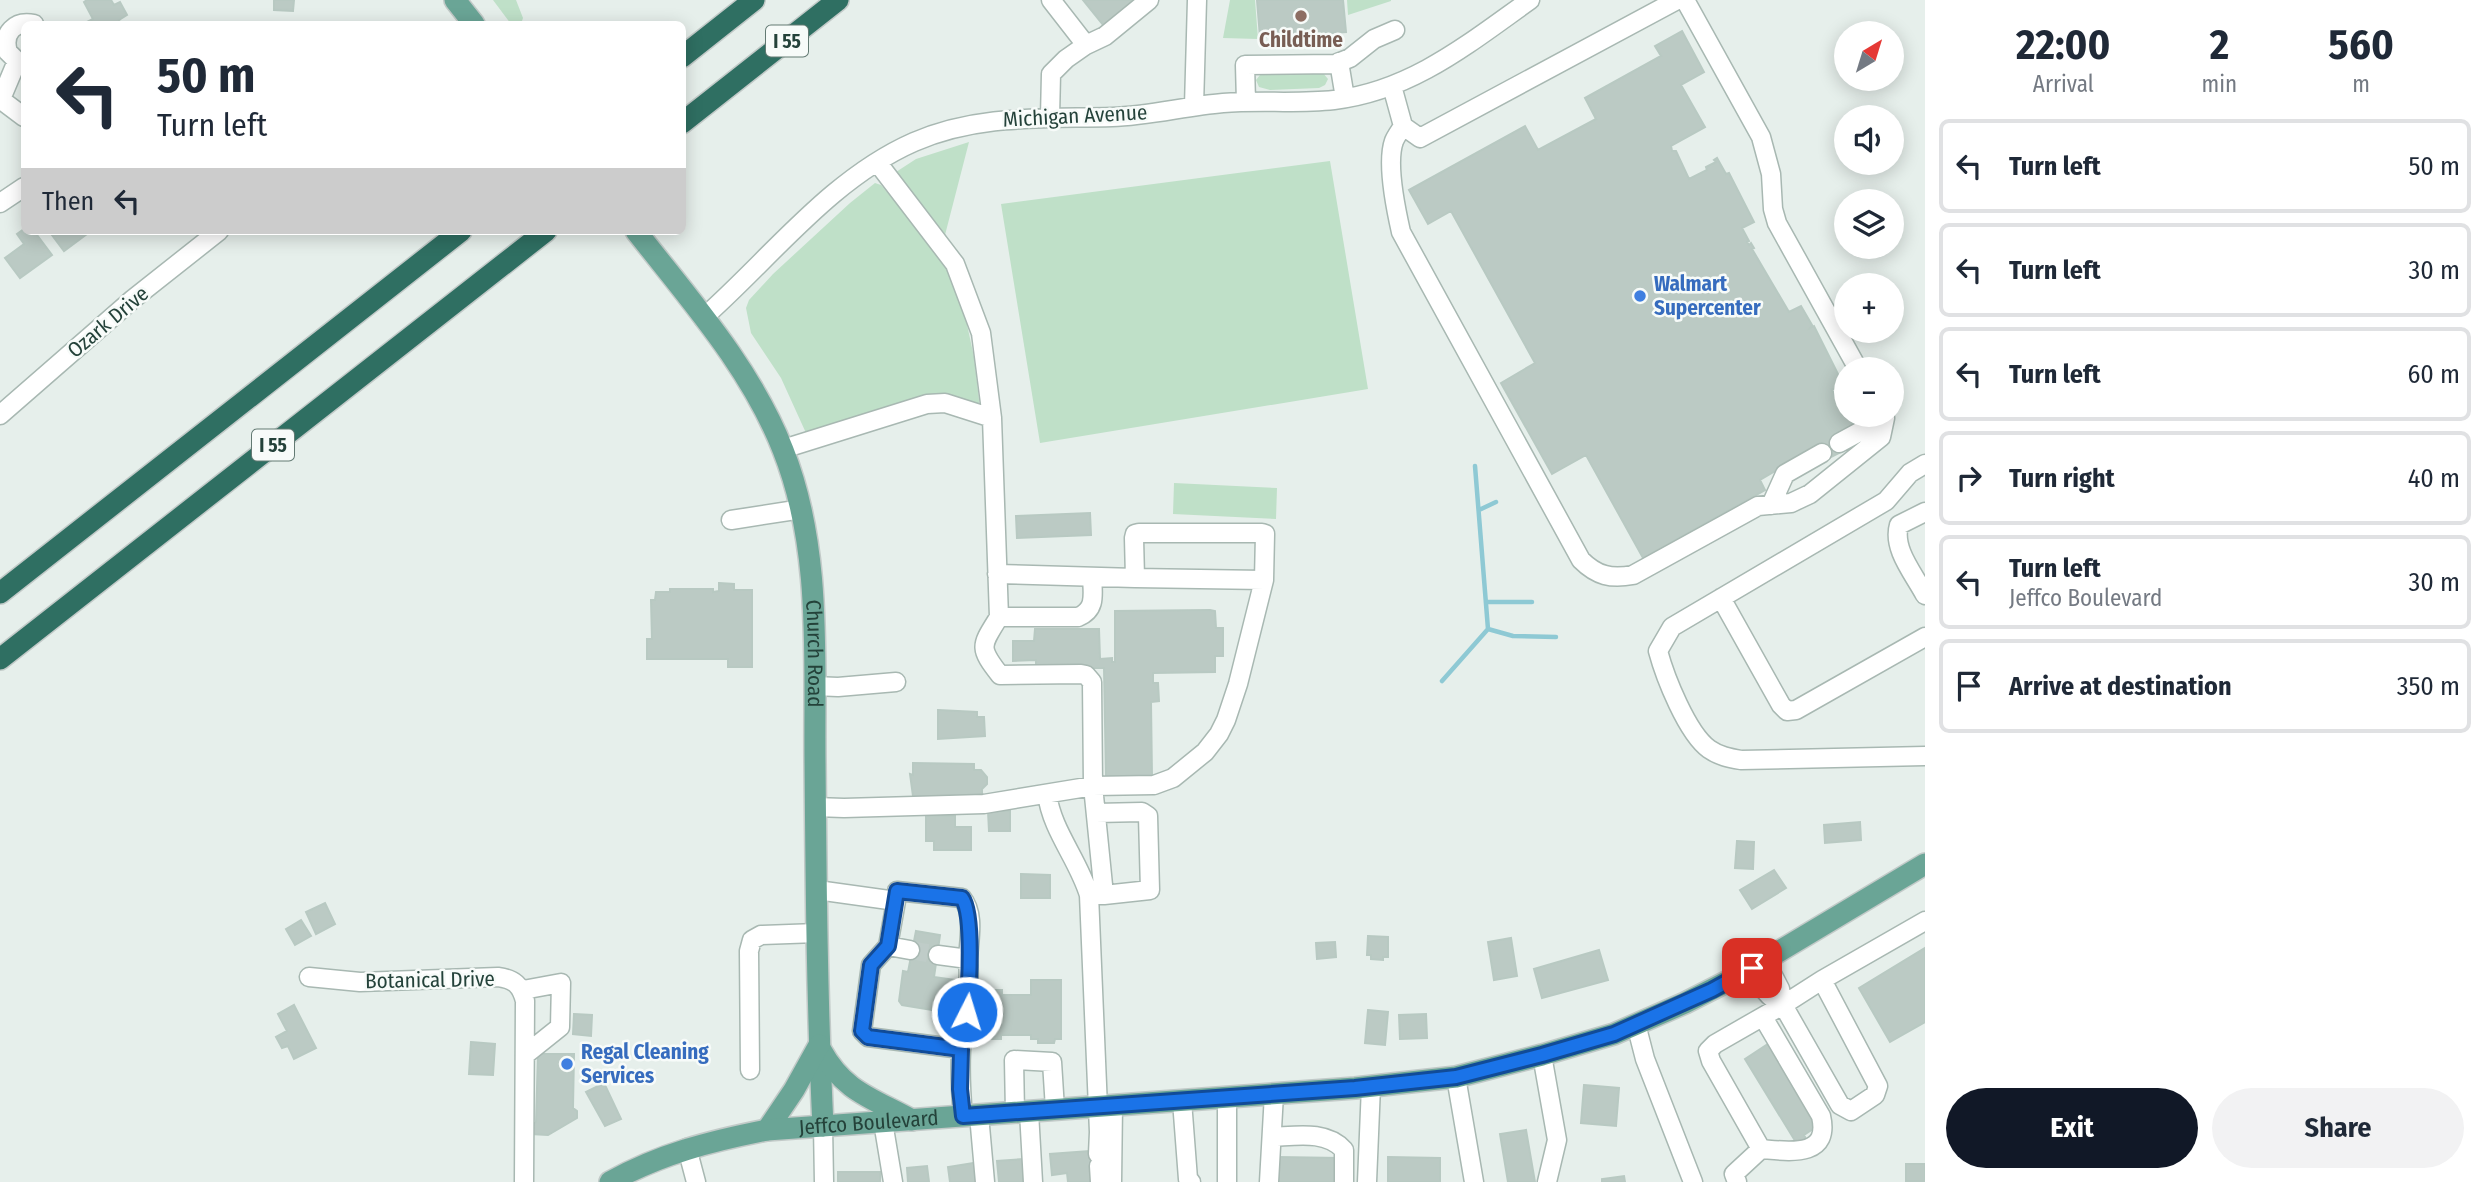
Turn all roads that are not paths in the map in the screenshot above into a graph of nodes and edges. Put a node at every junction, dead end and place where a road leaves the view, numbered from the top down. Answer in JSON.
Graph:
{"nodes":[{"id":1,"x":455,"y":0,"type":"edge"},
{"id":2,"x":754,"y":0,"type":"edge"},
{"id":3,"x":838,"y":0,"type":"edge"},
{"id":4,"x":1051,"y":0,"type":"edge"},
{"id":5,"x":1149,"y":0,"type":"edge"},
{"id":6,"x":1197,"y":0,"type":"edge"},
{"id":7,"x":1677,"y":0,"type":"edge"},
{"id":8,"x":1685,"y":0,"type":"edge"},
{"id":9,"x":1523,"y":2,"type":"edge"},
{"id":10,"x":472,"y":21,"type":"edge"},
{"id":11,"x":21,"y":24,"type":"edge"},
{"id":12,"x":1395,"y":30,"type":"dead end"},
{"id":13,"x":1086,"y":45,"type":"junction"},
{"id":14,"x":686,"y":54,"type":"edge"},
{"id":15,"x":21,"y":62,"type":"edge"},
{"id":16,"x":1339,"y":62,"type":"junction"},
{"id":17,"x":1392,"y":86,"type":"junction"},
{"id":18,"x":1345,"y":98,"type":"junction"},
{"id":19,"x":0,"y":99,"type":"edge"},
{"id":20,"x":1246,"y":102,"type":"junction"},
{"id":21,"x":1194,"y":106,"type":"junction"},
{"id":22,"x":21,"y":115,"type":"edge"},
{"id":23,"x":1050,"y":117,"type":"junction"},
{"id":24,"x":686,"y":120,"type":"edge"},
{"id":25,"x":1403,"y":126,"type":"junction"},
{"id":26,"x":877,"y":162,"type":"junction"},
{"id":27,"x":21,"y":189,"type":"edge"},
{"id":28,"x":0,"y":203,"type":"edge"},
{"id":29,"x":214,"y":235,"type":"edge"},
{"id":30,"x":456,"y":235,"type":"edge"},
{"id":31,"x":540,"y":235,"type":"edge"},
{"id":32,"x":639,"y":235,"type":"edge"},
{"id":33,"x":704,"y":318,"type":"junction"},
{"id":34,"x":1851,"y":357,"type":"edge"},
{"id":35,"x":0,"y":415,"type":"edge"},
{"id":36,"x":992,"y":418,"type":"junction"},
{"id":37,"x":1866,"y":427,"type":"edge"},
{"id":38,"x":1882,"y":427,"type":"edge"},
{"id":39,"x":1839,"y":443,"type":"dead end"},
{"id":40,"x":783,"y":449,"type":"junction"},
{"id":41,"x":1822,"y":453,"type":"dead end"},
{"id":42,"x":1925,"y":464,"type":"edge"},
{"id":43,"x":1886,"y":501,"type":"junction"},
{"id":44,"x":1771,"y":505,"type":"junction"},
{"id":45,"x":802,"y":509,"type":"junction"},
{"id":46,"x":1925,"y":512,"type":"edge"},
{"id":47,"x":731,"y":520,"type":"dead end"},
{"id":48,"x":1899,"y":525,"type":"junction"},
{"id":49,"x":997,"y":574,"type":"junction"},
{"id":50,"x":1092,"y":578,"type":"junction"},
{"id":51,"x":1135,"y":578,"type":"junction"},
{"id":52,"x":1264,"y":580,"type":"junction"},
{"id":53,"x":0,"y":593,"type":"edge"},
{"id":54,"x":1925,"y":595,"type":"edge"},
{"id":55,"x":1721,"y":598,"type":"junction"},
{"id":56,"x":999,"y":617,"type":"junction"},
{"id":57,"x":1925,"y":637,"type":"edge"},
{"id":58,"x":0,"y":659,"type":"edge"},
{"id":59,"x":896,"y":682,"type":"dead end"},
{"id":60,"x":814,"y":686,"type":"junction"},
{"id":61,"x":1925,"y":756,"type":"edge"},
{"id":62,"x":1093,"y":786,"type":"junction"},
{"id":63,"x":1047,"y":794,"type":"junction"},
{"id":64,"x":815,"y":807,"type":"junction"},
{"id":65,"x":1096,"y":813,"type":"junction"},
{"id":66,"x":1925,"y":864,"type":"edge"},
{"id":67,"x":817,"y":890,"type":"junction"},
{"id":68,"x":1097,"y":895,"type":"junction"},
{"id":69,"x":896,"y":901,"type":"junction"},
{"id":70,"x":1925,"y":921,"type":"edge"},
{"id":71,"x":817,"y":933,"type":"junction"},
{"id":72,"x":888,"y":946,"type":"junction"},
{"id":73,"x":910,"y":950,"type":"tunnel mouth"},
{"id":74,"x":938,"y":955,"type":"tunnel mouth"},
{"id":75,"x":968,"y":959,"type":"junction"},
{"id":76,"x":1758,"y":964,"type":"junction"},
{"id":77,"x":309,"y":977,"type":"dead end"},
{"id":78,"x":1822,"y":980,"type":"junction"},
{"id":79,"x":523,"y":990,"type":"junction"},
{"id":80,"x":1783,"y":1004,"type":"junction"},
{"id":81,"x":1763,"y":1017,"type":"junction"},
{"id":82,"x":1636,"y":1024,"type":"junction"},
{"id":83,"x":819,"y":1045,"type":"junction"},
{"id":84,"x":961,"y":1049,"type":"junction"},
{"id":85,"x":525,"y":1055,"type":"junction"},
{"id":86,"x":1542,"y":1055,"type":"junction"},
{"id":87,"x":751,"y":1070,"type":"dead end"},
{"id":88,"x":1456,"y":1077,"type":"junction"},
{"id":89,"x":1371,"y":1086,"type":"junction"},
{"id":90,"x":1274,"y":1094,"type":"junction"},
{"id":91,"x":1227,"y":1097,"type":"junction"},
{"id":92,"x":1182,"y":1101,"type":"junction"},
{"id":93,"x":1106,"y":1106,"type":"junction"},
{"id":94,"x":1055,"y":1109,"type":"junction"},
{"id":95,"x":1022,"y":1113,"type":"junction"},
{"id":96,"x":971,"y":1115,"type":"junction"},
{"id":97,"x":914,"y":1121,"type":"junction"},
{"id":98,"x":883,"y":1122,"type":"junction"},
{"id":99,"x":823,"y":1126,"type":"junction"},
{"id":100,"x":767,"y":1130,"type":"junction"},
{"id":101,"x":1272,"y":1137,"type":"junction"},
{"id":102,"x":687,"y":1148,"type":"junction"},
{"id":103,"x":1760,"y":1149,"type":"junction"},
{"id":104,"x":1099,"y":1167,"type":"edge"},
{"id":105,"x":623,"y":1179,"type":"edge"},
{"id":106,"x":523,"y":1182,"type":"edge"},
{"id":107,"x":696,"y":1182,"type":"edge"},
{"id":108,"x":824,"y":1182,"type":"edge"},
{"id":109,"x":893,"y":1182,"type":"edge"},
{"id":110,"x":985,"y":1182,"type":"edge"},
{"id":111,"x":1033,"y":1182,"type":"edge"},
{"id":112,"x":1112,"y":1182,"type":"edge"},
{"id":113,"x":1191,"y":1182,"type":"edge"},
{"id":114,"x":1227,"y":1182,"type":"edge"},
{"id":115,"x":1269,"y":1182,"type":"edge"},
{"id":116,"x":1344,"y":1182,"type":"edge"},
{"id":117,"x":1367,"y":1182,"type":"edge"},
{"id":118,"x":1474,"y":1182,"type":"edge"},
{"id":119,"x":1546,"y":1182,"type":"edge"},
{"id":120,"x":1693,"y":1182,"type":"edge"},
{"id":121,"x":1737,"y":1182,"type":"edge"}],
"edges":[{"from":1,"to":10,"type":"main road"},
{"from":2,"to":14,"type":"highway","number":"I 55"},
{"from":3,"to":24,"type":"highway","number":"I 55"},
{"from":4,"to":13,"type":"street"},
{"from":5,"to":13,"type":"street"},
{"from":6,"to":21,"type":"street"},
{"from":7,"to":25,"type":"street"},
{"from":8,"to":34,"type":"street"},
{"from":9,"to":17,"type":"street","name":"Michigan Avenue"},
{"from":11,"to":15,"type":"street"},
{"from":12,"to":16,"type":"street"},
{"from":13,"to":23,"type":"street"},
{"from":15,"to":19,"type":"street"},
{"from":16,"to":18,"type":"street"},
{"from":16,"to":20,"type":"street"},
{"from":17,"to":18,"type":"street","name":"Michigan Avenue"},
{"from":17,"to":25,"type":"street"},
{"from":18,"to":20,"type":"street","name":"Michigan Avenue"},
{"from":19,"to":22,"type":"street"},
{"from":20,"to":21,"type":"street","name":"Michigan Avenue"},
{"from":21,"to":23,"type":"street","name":"Michigan Avenue"},
{"from":23,"to":26,"type":"street","name":"Michigan Avenue"},
{"from":25,"to":44,"type":"street"},
{"from":26,"to":33,"type":"street","name":"Michigan Avenue"},
{"from":26,"to":36,"type":"street"},
{"from":27,"to":28,"type":"street"},
{"from":29,"to":35,"type":"street","name":"Ozark Drive"},
{"from":30,"to":53,"type":"highway","number":"I 55"},
{"from":31,"to":58,"type":"highway","number":"I 55"},
{"from":32,"to":33,"type":"main road","name":"Church Road"},
{"from":33,"to":40,"type":"main road","name":"Church Road"},
{"from":36,"to":40,"type":"street"},
{"from":36,"to":49,"type":"street"},
{"from":37,"to":39,"type":"street"},
{"from":38,"to":44,"type":"street"},
{"from":40,"to":45,"type":"main road","name":"Church Road"},
{"from":41,"to":44,"type":"street"},
{"from":42,"to":43,"type":"street"},
{"from":43,"to":48,"type":"street"},
{"from":43,"to":55,"type":"street"},
{"from":45,"to":47,"type":"street"},
{"from":45,"to":60,"type":"main road","name":"Church Road"},
{"from":46,"to":48,"type":"street"},
{"from":48,"to":54,"type":"street"},
{"from":49,"to":50,"type":"street"},
{"from":49,"to":56,"type":"street"},
{"from":50,"to":51,"type":"street"},
{"from":50,"to":56,"type":"street"},
{"from":51,"to":52,"type":"street"},
{"from":51,"to":52,"type":"street"},
{"from":52,"to":62,"type":"street"},
{"from":55,"to":57,"type":"street"},
{"from":55,"to":61,"type":"street"},
{"from":56,"to":62,"type":"street"},
{"from":59,"to":60,"type":"street"},
{"from":60,"to":64,"type":"main road","name":"Church Road"},
{"from":62,"to":63,"type":"street"},
{"from":62,"to":65,"type":"street"},
{"from":63,"to":64,"type":"street"},
{"from":63,"to":68,"type":"street"},
{"from":64,"to":67,"type":"main road","name":"Church Road"},
{"from":65,"to":68,"type":"street"},
{"from":65,"to":68,"type":"street"},
{"from":66,"to":76,"type":"main road","name":"Jeffco Boulevard"},
{"from":67,"to":69,"type":"street"},
{"from":67,"to":71,"type":"main road","name":"Church Road"},
{"from":68,"to":93,"type":"street"},
{"from":69,"to":72,"type":"street"},
{"from":69,"to":75,"type":"street"},
{"from":70,"to":78,"type":"street"},
{"from":71,"to":83,"type":"main road","name":"Church Road"},
{"from":71,"to":87,"type":"street"},
{"from":72,"to":73,"type":"street"},
{"from":72,"to":84,"type":"street"},
{"from":74,"to":75,"type":"street"},
{"from":75,"to":84,"type":"street"},
{"from":76,"to":80,"type":"street"},
{"from":76,"to":82,"type":"main road","name":"Jeffco Boulevard"},
{"from":77,"to":79,"type":"street","name":"Botanical Drive"},
{"from":78,"to":80,"type":"street"},
{"from":78,"to":80,"type":"street"},
{"from":79,"to":85,"type":"street","name":"Botanical Drive"},
{"from":79,"to":85,"type":"street"},
{"from":80,"to":81,"type":"street"},
{"from":81,"to":103,"type":"street"},
{"from":81,"to":103,"type":"street"},
{"from":82,"to":86,"type":"main road","name":"Jeffco Boulevard"},
{"from":82,"to":120,"type":"street"},
{"from":83,"to":97,"type":"main road"},
{"from":83,"to":99,"type":"main road","name":"Church Road"},
{"from":83,"to":100,"type":"main road"},
{"from":84,"to":96,"type":"street"},
{"from":85,"to":106,"type":"street","name":"Botanical Drive"},
{"from":86,"to":88,"type":"main road","name":"Jeffco Boulevard"},
{"from":86,"to":119,"type":"street"},
{"from":88,"to":89,"type":"main road","name":"Jeffco Boulevard"},
{"from":88,"to":118,"type":"street"},
{"from":89,"to":90,"type":"main road","name":"Jeffco Boulevard"},
{"from":89,"to":117,"type":"street"},
{"from":90,"to":91,"type":"main road","name":"Jeffco Boulevard"},
{"from":90,"to":101,"type":"street"},
{"from":91,"to":92,"type":"main road","name":"Jeffco Boulevard"},
{"from":91,"to":114,"type":"street"},
{"from":92,"to":93,"type":"main road","name":"Jeffco Boulevard"},
{"from":92,"to":113,"type":"street"},
{"from":93,"to":94,"type":"main road","name":"Jeffco Boulevard"},
{"from":93,"to":104,"type":"street"},
{"from":93,"to":112,"type":"street"},
{"from":94,"to":95,"type":"main road","name":"Jeffco Boulevard"},
{"from":94,"to":95,"type":"street"},
{"from":95,"to":96,"type":"main road","name":"Jeffco Boulevard"},
{"from":95,"to":111,"type":"street"},
{"from":96,"to":97,"type":"main road","name":"Jeffco Boulevard"},
{"from":96,"to":110,"type":"street"},
{"from":97,"to":98,"type":"main road","name":"Jeffco Boulevard"},
{"from":98,"to":99,"type":"main road","name":"Jeffco Boulevard"},
{"from":98,"to":109,"type":"street"},
{"from":99,"to":100,"type":"main road","name":"Jeffco Boulevard"},
{"from":99,"to":108,"type":"street"},
{"from":100,"to":102,"type":"main road","name":"Jeffco Boulevard"},
{"from":101,"to":115,"type":"street"},
{"from":101,"to":116,"type":"street"},
{"from":102,"to":105,"type":"main road","name":"Jeffco Boulevard"},
{"from":102,"to":107,"type":"street"},
{"from":103,"to":121,"type":"street"}]}
